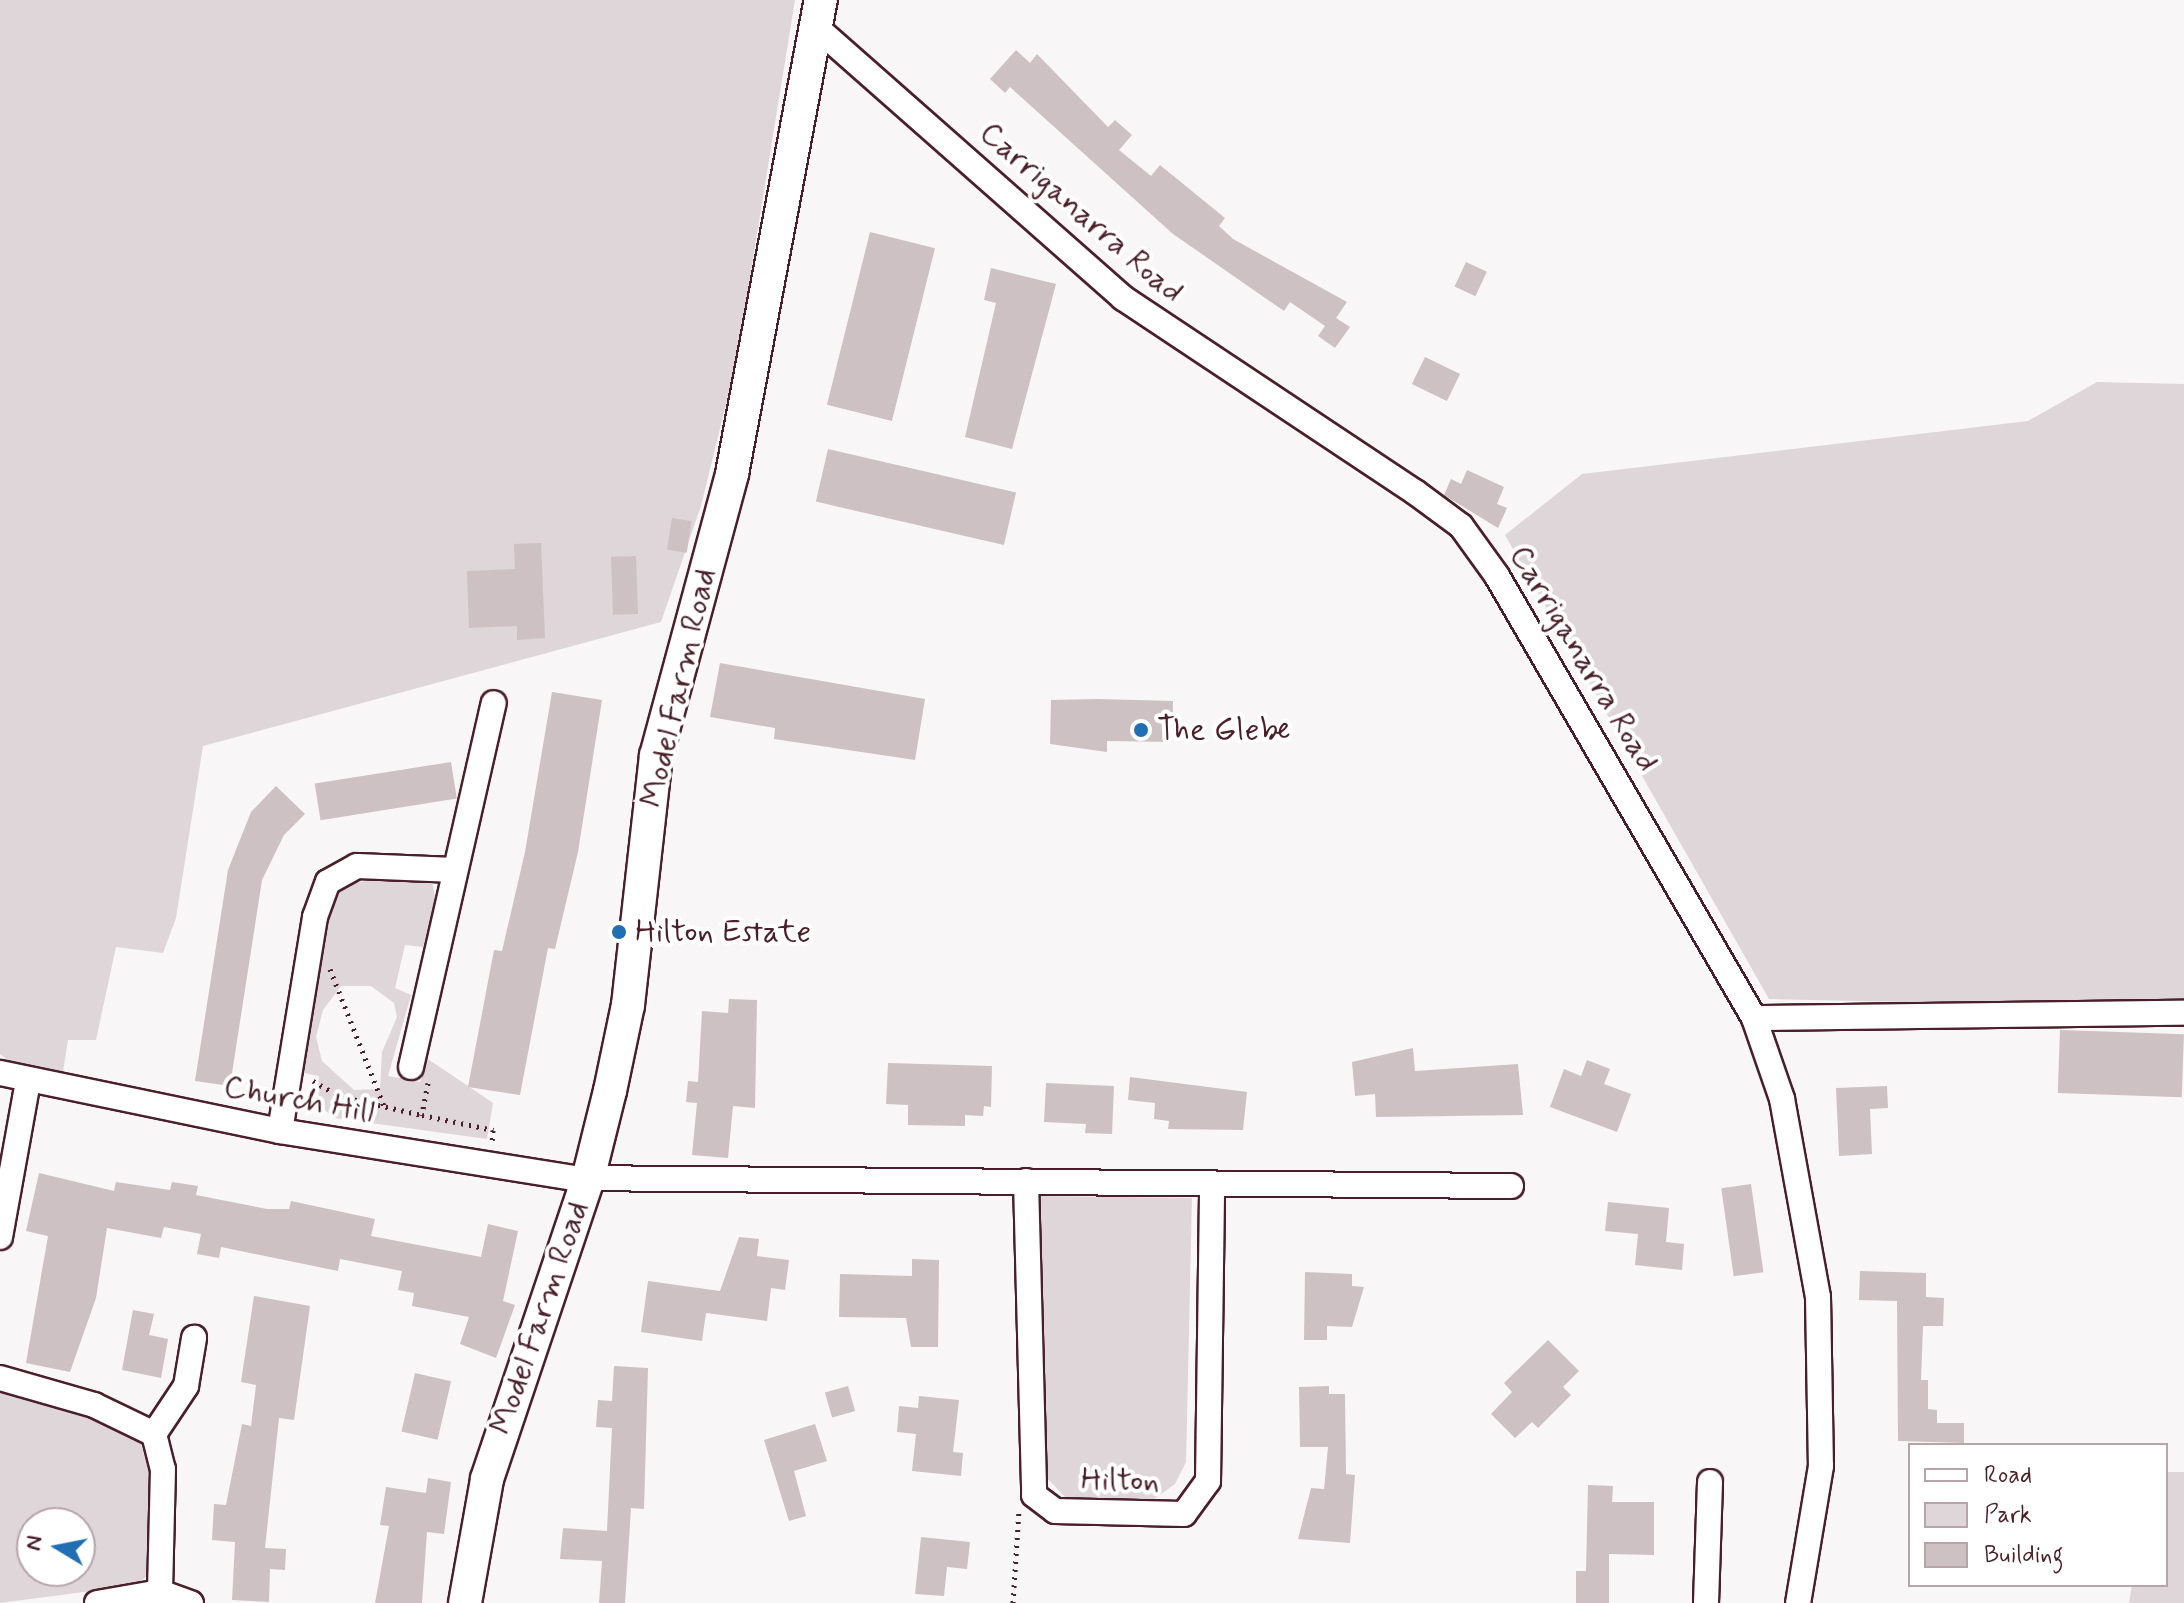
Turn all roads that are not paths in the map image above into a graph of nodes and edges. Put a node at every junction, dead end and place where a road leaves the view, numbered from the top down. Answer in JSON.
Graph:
{"nodes":[{"id":1,"x":820,"y":14,"type":"edge"},
{"id":2,"x":494,"y":703,"type":"dead end"},
{"id":3,"x":455,"y":870,"type":"junction"},
{"id":4,"x":2184,"y":1013,"type":"edge"},
{"id":5,"x":1754,"y":1018,"type":"junction"},
{"id":6,"x":421,"y":1072,"type":"road end"},
{"id":7,"x":0,"y":1073,"type":"edge"},
{"id":8,"x":28,"y":1081,"type":"junction"},
{"id":9,"x":280,"y":1131,"type":"junction"},
{"id":10,"x":588,"y":1179,"type":"junction"},
{"id":11,"x":1026,"y":1181,"type":"junction"},
{"id":12,"x":1212,"y":1184,"type":"junction"},
{"id":13,"x":1511,"y":1186,"type":"dead end"},
{"id":14,"x":0,"y":1237,"type":"edge"},
{"id":15,"x":194,"y":1338,"type":"dead end"},
{"id":16,"x":0,"y":1378,"type":"edge"},
{"id":17,"x":154,"y":1434,"type":"junction"},
{"id":18,"x":1710,"y":1482,"type":"dead end"},
{"id":19,"x":160,"y":1592,"type":"junction"},
{"id":20,"x":97,"y":1603,"type":"edge"},
{"id":21,"x":191,"y":1603,"type":"edge"},
{"id":22,"x":465,"y":1603,"type":"edge"},
{"id":23,"x":1706,"y":1603,"type":"edge"},
{"id":24,"x":1798,"y":1603,"type":"edge"}],
"edges":[{"from":1,"to":5,"type":"street","name":"Carriganarra Road"},
{"from":1,"to":10,"type":"main road","name":"Model Farm Road"},
{"from":2,"to":3,"type":"street"},
{"from":3,"to":6,"type":"street"},
{"from":3,"to":9,"type":"street"},
{"from":4,"to":5,"type":"street"},
{"from":5,"to":24,"type":"street","name":"Carriganarra Road"},
{"from":7,"to":8,"type":"street","name":"Church Hill"},
{"from":8,"to":9,"type":"street","name":"Church Hill"},
{"from":8,"to":14,"type":"street"},
{"from":9,"to":10,"type":"street","name":"Church Hill"},
{"from":10,"to":11,"type":"street"},
{"from":10,"to":22,"type":"main road","name":"Model Farm Road"},
{"from":11,"to":12,"type":"street"},
{"from":11,"to":12,"type":"street","name":"Hilton"},
{"from":12,"to":13,"type":"street"},
{"from":15,"to":17,"type":"street"},
{"from":16,"to":17,"type":"street"},
{"from":17,"to":19,"type":"street"},
{"from":18,"to":23,"type":"street"},
{"from":19,"to":20,"type":"street"},
{"from":19,"to":21,"type":"street"}]}
